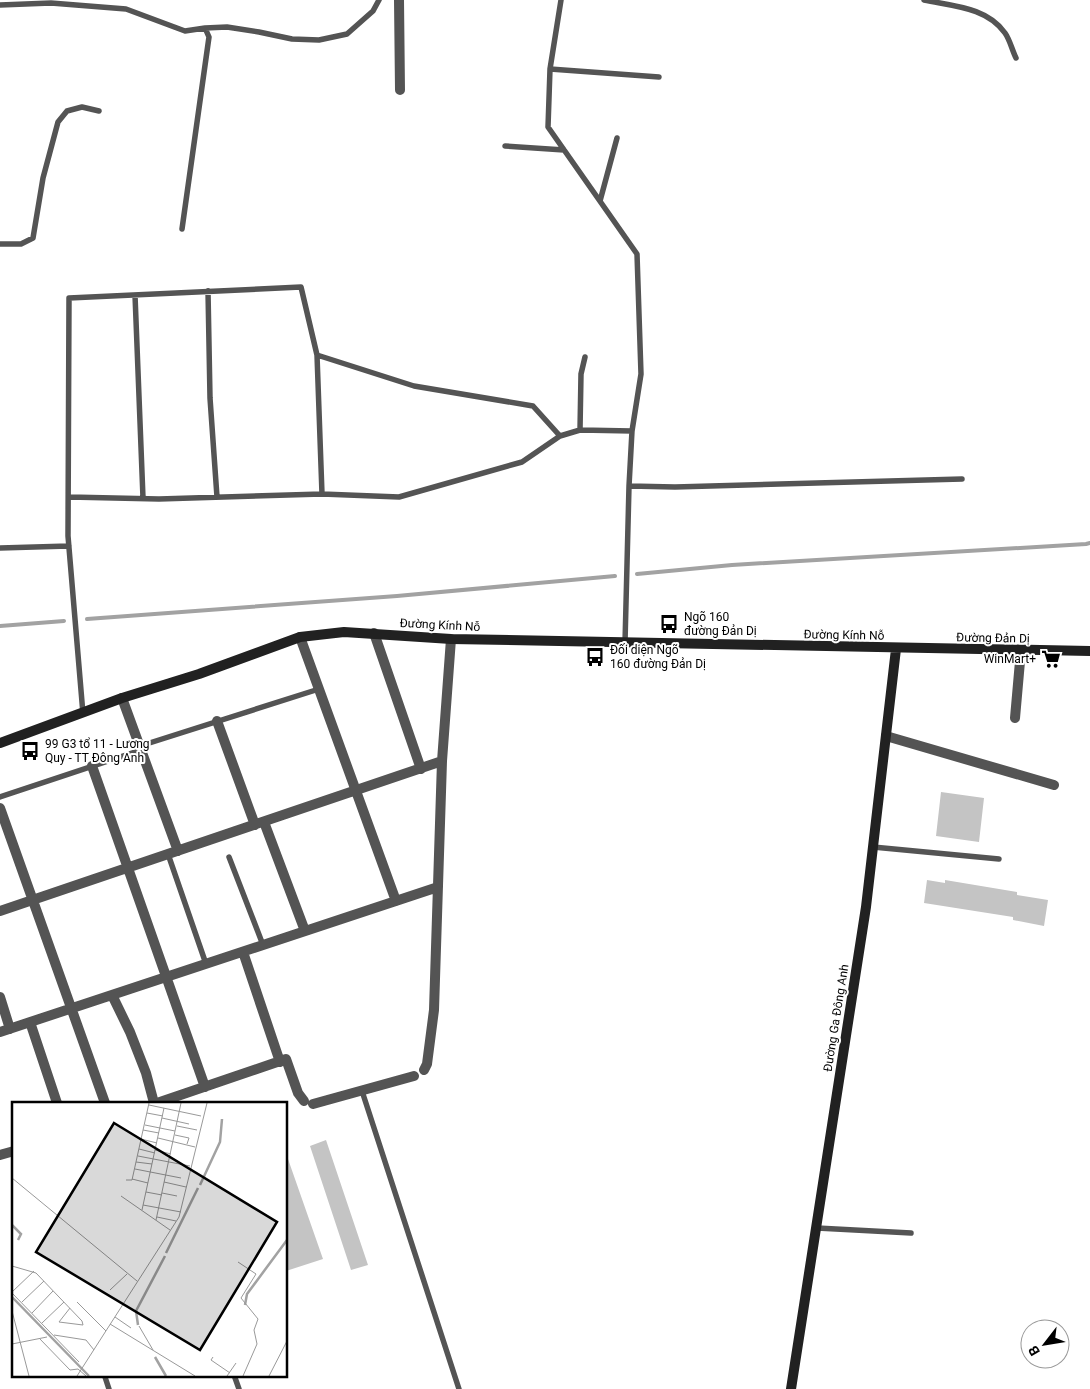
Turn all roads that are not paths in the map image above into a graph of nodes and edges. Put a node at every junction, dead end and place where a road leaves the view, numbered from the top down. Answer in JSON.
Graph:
{"nodes":[{"id":1,"x":379,"y":0,"type":"edge"},
{"id":2,"x":399,"y":0,"type":"edge"},
{"id":3,"x":561,"y":0,"type":"edge"},
{"id":4,"x":924,"y":0,"type":"edge"},
{"id":5,"x":0,"y":5,"type":"edge"},
{"id":6,"x":205,"y":28,"type":"junction"},
{"id":7,"x":1016,"y":58,"type":"dead end"},
{"id":8,"x":550,"y":69,"type":"junction"},
{"id":9,"x":659,"y":77,"type":"dead end"},
{"id":10,"x":400,"y":90,"type":"dead end"},
{"id":11,"x":99,"y":111,"type":"dead end"},
{"id":12,"x":617,"y":138,"type":"dead end"},
{"id":13,"x":504,"y":146,"type":"dead end"},
{"id":14,"x":564,"y":150,"type":"junction"},
{"id":15,"x":600,"y":201,"type":"junction"},
{"id":16,"x":182,"y":229,"type":"dead end"},
{"id":17,"x":0,"y":244,"type":"edge"},
{"id":18,"x":208,"y":291,"type":"junction"},
{"id":19,"x":135,"y":295,"type":"junction"},
{"id":20,"x":317,"y":355,"type":"junction"},
{"id":21,"x":585,"y":357,"type":"dead end"},
{"id":22,"x":580,"y":430,"type":"junction"},
{"id":23,"x":632,"y":431,"type":"junction"},
{"id":24,"x":560,"y":436,"type":"junction"},
{"id":25,"x":962,"y":479,"type":"dead end"},
{"id":26,"x":629,"y":486,"type":"junction"},
{"id":27,"x":322,"y":494,"type":"junction"},
{"id":28,"x":69,"y":497,"type":"junction"},
{"id":29,"x":216,"y":497,"type":"junction"},
{"id":30,"x":143,"y":498,"type":"junction"},
{"id":31,"x":69,"y":546,"type":"junction"},
{"id":32,"x":0,"y":548,"type":"edge"},
{"id":33,"x":374,"y":633,"type":"junction"},
{"id":34,"x":300,"y":637,"type":"junction"},
{"id":35,"x":451,"y":639,"type":"junction"},
{"id":36,"x":625,"y":643,"type":"junction"},
{"id":37,"x":896,"y":649,"type":"junction"},
{"id":38,"x":1021,"y":650,"type":"junction"},
{"id":39,"x":1090,"y":651,"type":"edge"},
{"id":40,"x":319,"y":689,"type":"junction"},
{"id":41,"x":122,"y":698,"type":"junction"},
{"id":42,"x":83,"y":714,"type":"junction"},
{"id":43,"x":1015,"y":718,"type":"dead end"},
{"id":44,"x":216,"y":722,"type":"junction"},
{"id":45,"x":886,"y":736,"type":"junction"},
{"id":46,"x":0,"y":743,"type":"edge"},
{"id":47,"x":140,"y":748,"type":"junction"},
{"id":48,"x":442,"y":761,"type":"junction"},
{"id":49,"x":92,"y":766,"type":"junction"},
{"id":50,"x":420,"y":769,"type":"junction"},
{"id":51,"x":1054,"y":785,"type":"dead end"},
{"id":52,"x":356,"y":790,"type":"junction"},
{"id":53,"x":0,"y":797,"type":"edge"},
{"id":54,"x":0,"y":808,"type":"edge"},
{"id":55,"x":260,"y":823,"type":"junction"},
{"id":56,"x":873,"y":846,"type":"junction"},
{"id":57,"x":173,"y":853,"type":"junction"},
{"id":58,"x":229,"y":858,"type":"dead end"},
{"id":59,"x":999,"y":859,"type":"dead end"},
{"id":60,"x":128,"y":868,"type":"junction"},
{"id":61,"x":438,"y":887,"type":"junction"},
{"id":62,"x":33,"y":900,"type":"junction"},
{"id":63,"x":396,"y":901,"type":"junction"},
{"id":64,"x":0,"y":911,"type":"edge"},
{"id":65,"x":305,"y":931,"type":"junction"},
{"id":66,"x":262,"y":945,"type":"junction"},
{"id":67,"x":242,"y":952,"type":"junction"},
{"id":68,"x":206,"y":964,"type":"junction"},
{"id":69,"x":166,"y":977,"type":"junction"},
{"id":70,"x":112,"y":995,"type":"junction"},
{"id":71,"x":0,"y":997,"type":"edge"},
{"id":72,"x":72,"y":1008,"type":"junction"},
{"id":73,"x":30,"y":1022,"type":"junction"},
{"id":74,"x":5,"y":1031,"type":"edge"},
{"id":75,"x":280,"y":1062,"type":"junction"},
{"id":76,"x":424,"y":1070,"type":"dead end"},
{"id":77,"x":414,"y":1076,"type":"dead end"},
{"id":78,"x":205,"y":1087,"type":"junction"},
{"id":79,"x":362,"y":1091,"type":"junction"},
{"id":80,"x":57,"y":1102,"type":"edge"},
{"id":81,"x":105,"y":1102,"type":"edge"},
{"id":82,"x":155,"y":1102,"type":"edge"},
{"id":83,"x":158,"y":1102,"type":"edge"},
{"id":84,"x":817,"y":1228,"type":"junction"},
{"id":85,"x":911,"y":1233,"type":"dead end"},
{"id":86,"x":234,"y":1376,"type":"edge"},
{"id":87,"x":105,"y":1377,"type":"dead end"},
{"id":88,"x":109,"y":1389,"type":"edge"},
{"id":89,"x":238,"y":1389,"type":"edge"},
{"id":90,"x":459,"y":1389,"type":"edge"},
{"id":91,"x":791,"y":1389,"type":"edge"}],
"edges":[{"from":1,"to":6,"type":"lane"},
{"from":2,"to":10,"type":"street"},
{"from":3,"to":8,"type":"lane"},
{"from":4,"to":7,"type":"lane"},
{"from":5,"to":6,"type":"lane"},
{"from":6,"to":16,"type":"lane"},
{"from":8,"to":9,"type":"lane"},
{"from":8,"to":14,"type":"lane"},
{"from":11,"to":17,"type":"lane"},
{"from":12,"to":15,"type":"lane"},
{"from":13,"to":14,"type":"lane"},
{"from":14,"to":15,"type":"lane"},
{"from":15,"to":23,"type":"lane"},
{"from":18,"to":19,"type":"lane"},
{"from":18,"to":20,"type":"lane"},
{"from":18,"to":29,"type":"lane"},
{"from":19,"to":28,"type":"lane"},
{"from":19,"to":30,"type":"lane"},
{"from":20,"to":24,"type":"lane"},
{"from":20,"to":27,"type":"lane"},
{"from":21,"to":22,"type":"lane"},
{"from":22,"to":23,"type":"lane"},
{"from":22,"to":24,"type":"lane"},
{"from":23,"to":26,"type":"lane"},
{"from":24,"to":27,"type":"lane"},
{"from":25,"to":26,"type":"lane"},
{"from":26,"to":36,"type":"lane"},
{"from":27,"to":29,"type":"lane"},
{"from":28,"to":30,"type":"lane"},
{"from":28,"to":31,"type":"lane"},
{"from":29,"to":30,"type":"lane"},
{"from":31,"to":32,"type":"lane"},
{"from":31,"to":42,"type":"lane"},
{"from":33,"to":34,"type":"street","name":"Đường Kính Nỗ"},
{"from":33,"to":35,"type":"street","name":"Đường Kính Nỗ"},
{"from":33,"to":50,"type":"street"},
{"from":34,"to":40,"type":"street"},
{"from":34,"to":41,"type":"street","name":"Đường Kính Nỗ"},
{"from":35,"to":36,"type":"street","name":"Đường Kính Nỗ"},
{"from":35,"to":48,"type":"street"},
{"from":36,"to":37,"type":"street","name":"Đường Kính Nỗ"},
{"from":37,"to":38,"type":"street","name":"Đường Đản Dị"},
{"from":37,"to":45,"type":"street","name":"Đường Ga Đông Anh"},
{"from":38,"to":39,"type":"street","name":"Đường Đản Dị"},
{"from":38,"to":43,"type":"street"},
{"from":40,"to":44,"type":"lane"},
{"from":40,"to":52,"type":"street"},
{"from":41,"to":42,"type":"street","name":"Đường Kính Nỗ"},
{"from":41,"to":47,"type":"street"},
{"from":42,"to":46,"type":"street","name":"Đường Kính Nỗ"},
{"from":44,"to":47,"type":"lane"},
{"from":44,"to":55,"type":"street"},
{"from":45,"to":51,"type":"street"},
{"from":45,"to":56,"type":"street","name":"Đường Ga Đông Anh"},
{"from":47,"to":49,"type":"lane"},
{"from":47,"to":57,"type":"street"},
{"from":48,"to":50,"type":"street"},
{"from":48,"to":61,"type":"street"},
{"from":49,"to":53,"type":"lane"},
{"from":49,"to":60,"type":"street"},
{"from":50,"to":52,"type":"street"},
{"from":52,"to":55,"type":"street"},
{"from":52,"to":63,"type":"street"},
{"from":54,"to":62,"type":"street"},
{"from":55,"to":57,"type":"street"},
{"from":55,"to":65,"type":"street"},
{"from":56,"to":59,"type":"lane"},
{"from":56,"to":84,"type":"street","name":"Đường Ga Đông Anh"},
{"from":57,"to":60,"type":"street"},
{"from":57,"to":68,"type":"lane"},
{"from":58,"to":66,"type":"lane"},
{"from":60,"to":62,"type":"street"},
{"from":60,"to":69,"type":"street"},
{"from":61,"to":63,"type":"street"},
{"from":61,"to":76,"type":"street"},
{"from":62,"to":64,"type":"street"},
{"from":62,"to":72,"type":"street"},
{"from":63,"to":65,"type":"street"},
{"from":65,"to":66,"type":"street"},
{"from":66,"to":67,"type":"street"},
{"from":67,"to":68,"type":"street"},
{"from":67,"to":75,"type":"street"},
{"from":68,"to":69,"type":"street"},
{"from":69,"to":70,"type":"street"},
{"from":69,"to":78,"type":"street"},
{"from":70,"to":72,"type":"street"},
{"from":70,"to":82,"type":"street"},
{"from":71,"to":74,"type":"street"},
{"from":72,"to":73,"type":"street"},
{"from":72,"to":81,"type":"street"},
{"from":73,"to":74,"type":"street"},
{"from":73,"to":80,"type":"street"},
{"from":75,"to":78,"type":"street"},
{"from":75,"to":79,"type":"street"},
{"from":77,"to":79,"type":"street"},
{"from":78,"to":83,"type":"street"},
{"from":79,"to":90,"type":"lane"},
{"from":84,"to":85,"type":"lane"},
{"from":84,"to":91,"type":"street","name":"Đường Ga Đông Anh"},
{"from":86,"to":89,"type":"lane"},
{"from":87,"to":88,"type":"lane"}]}
